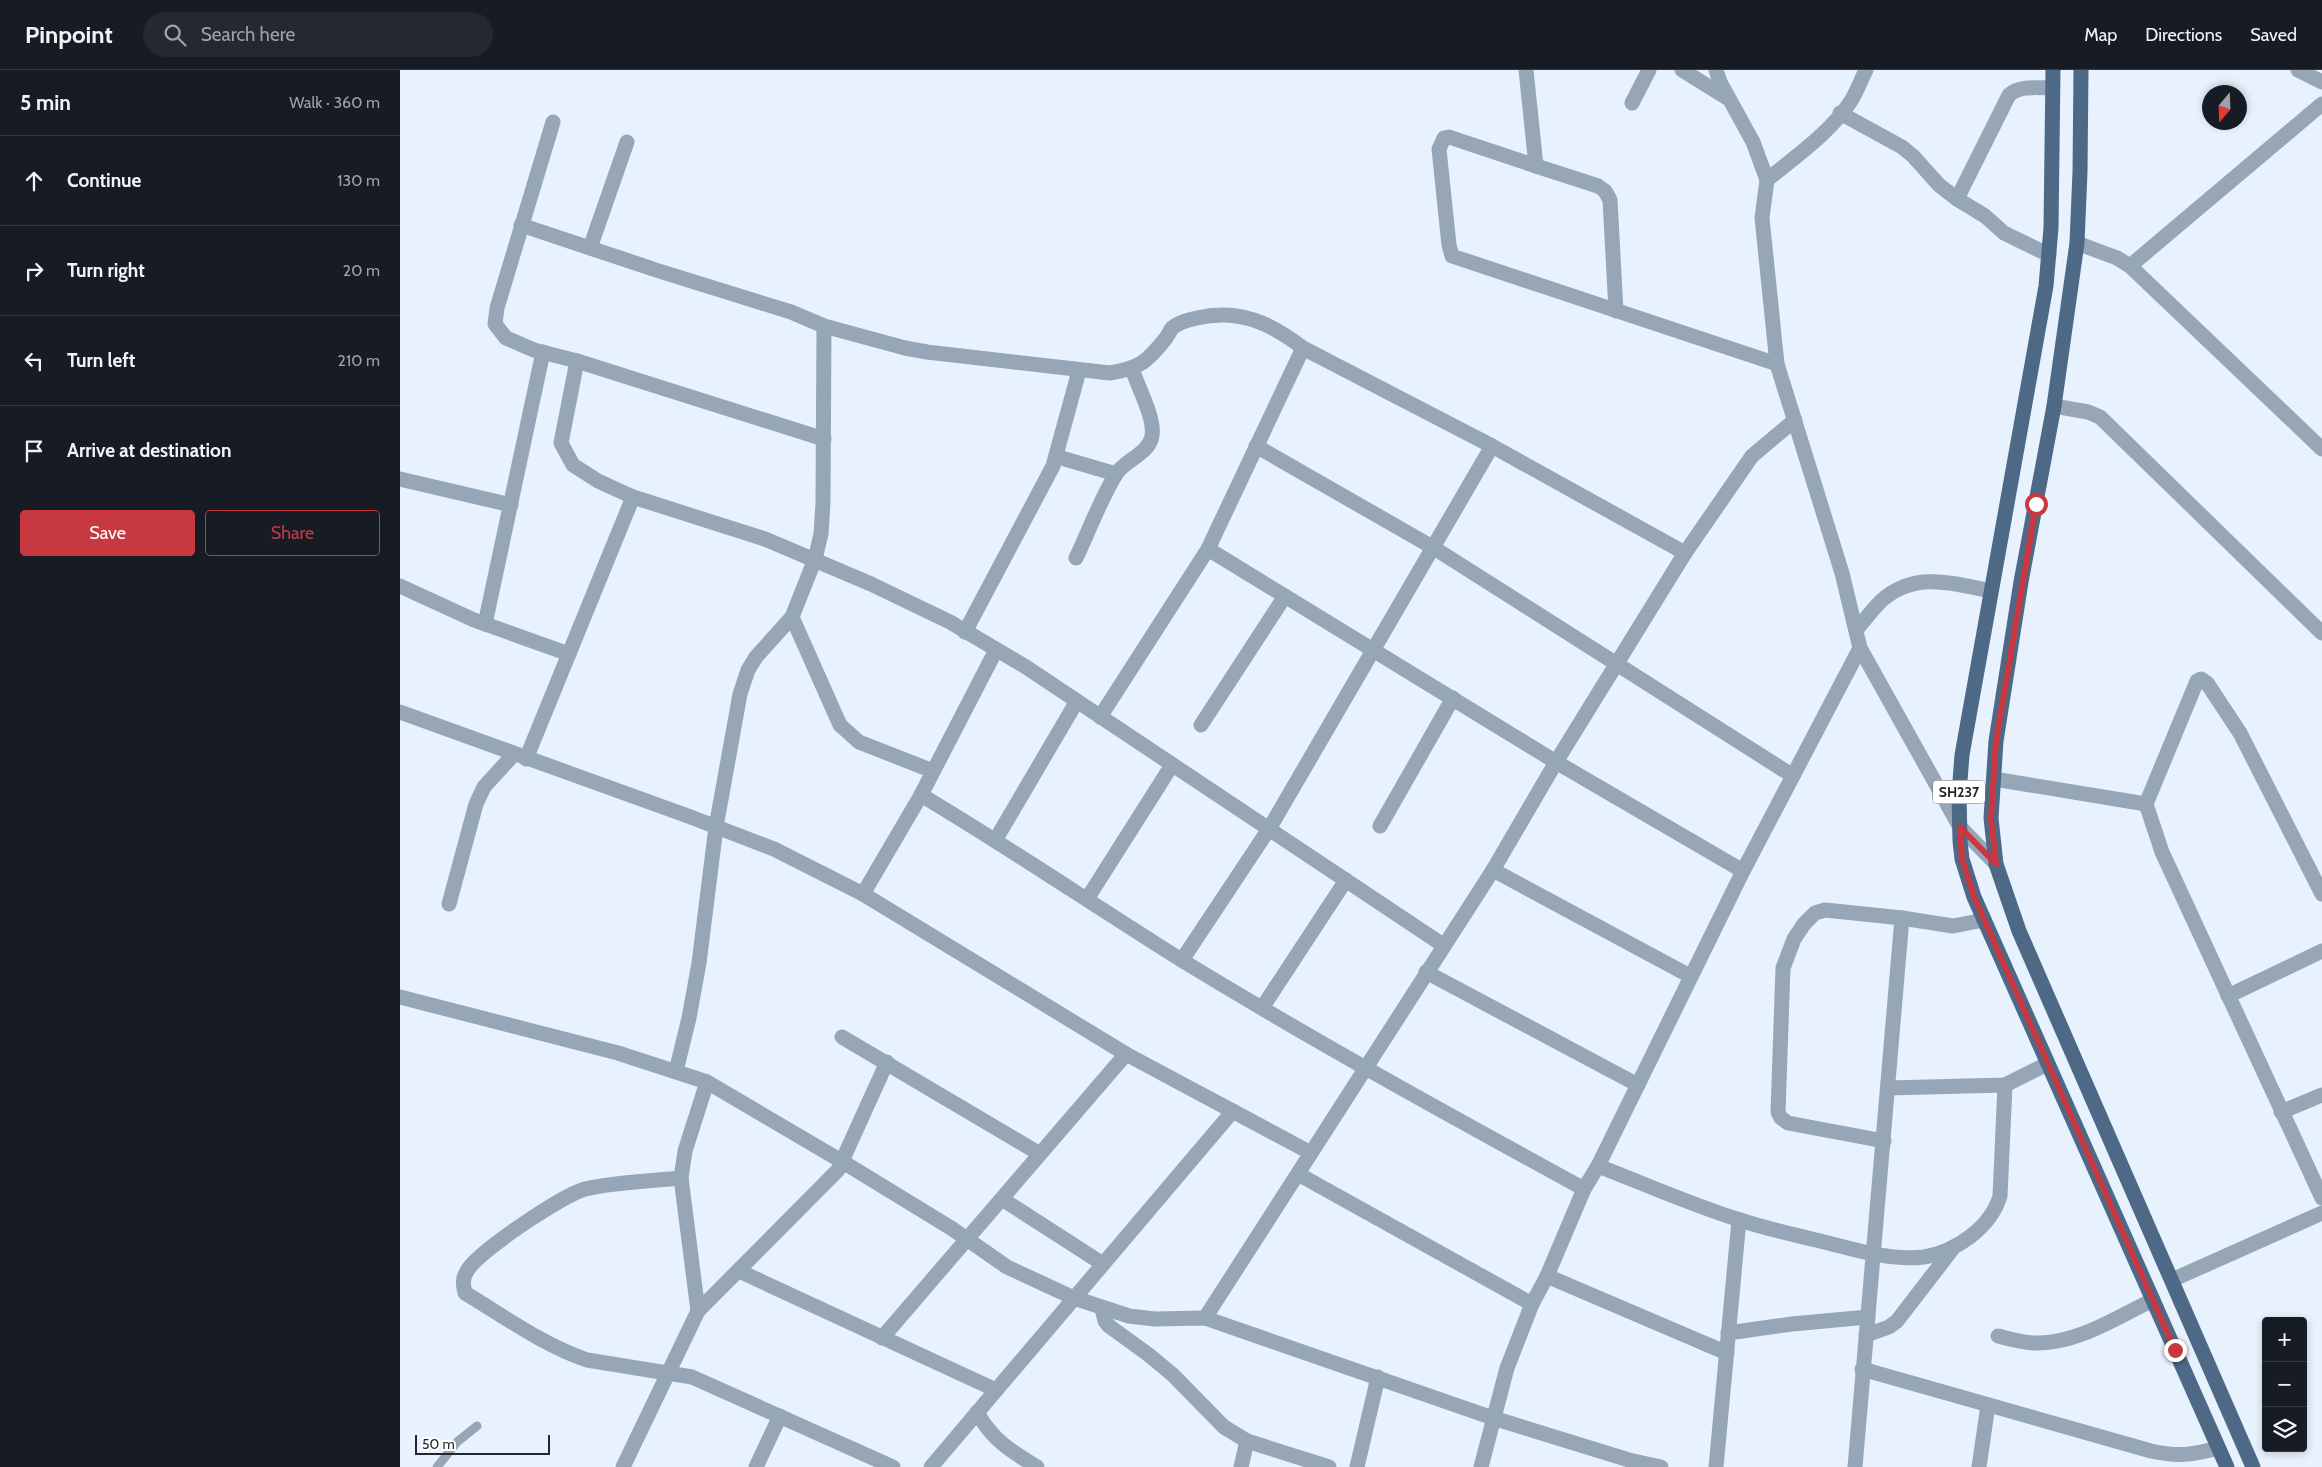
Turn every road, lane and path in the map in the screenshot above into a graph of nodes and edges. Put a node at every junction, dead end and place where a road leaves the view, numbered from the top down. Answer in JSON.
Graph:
{"nodes":[{"id":1,"x":1526,"y":70,"type":"edge"},
{"id":2,"x":1649,"y":70,"type":"edge"},
{"id":3,"x":1682,"y":70,"type":"edge"},
{"id":4,"x":1716,"y":70,"type":"edge"},
{"id":5,"x":1866,"y":70,"type":"edge"},
{"id":6,"x":2052,"y":70,"type":"edge"},
{"id":7,"x":2081,"y":70,"type":"edge"},
{"id":8,"x":2298,"y":70,"type":"edge"},
{"id":9,"x":2322,"y":82,"type":"edge"},
{"id":10,"x":2052,"y":88,"type":"junction"},
{"id":11,"x":1730,"y":99,"type":"junction"},
{"id":12,"x":1632,"y":103,"type":"dead end"},
{"id":13,"x":2322,"y":104,"type":"edge"},
{"id":14,"x":1840,"y":114,"type":"junction"},
{"id":15,"x":553,"y":122,"type":"dead end"},
{"id":16,"x":627,"y":142,"type":"dead end"},
{"id":17,"x":1536,"y":166,"type":"junction"},
{"id":18,"x":1767,"y":180,"type":"junction"},
{"id":19,"x":1957,"y":199,"type":"junction"},
{"id":20,"x":521,"y":225,"type":"junction"},
{"id":21,"x":2077,"y":243,"type":"junction"},
{"id":22,"x":590,"y":248,"type":"junction"},
{"id":23,"x":2049,"y":255,"type":"junction"},
{"id":24,"x":2130,"y":266,"type":"junction"},
{"id":25,"x":1616,"y":311,"type":"junction"},
{"id":26,"x":824,"y":326,"type":"junction"},
{"id":27,"x":1303,"y":348,"type":"junction"},
{"id":28,"x":544,"y":352,"type":"junction"},
{"id":29,"x":577,"y":361,"type":"junction"},
{"id":30,"x":1777,"y":364,"type":"junction"},
{"id":31,"x":1132,"y":369,"type":"junction"},
{"id":32,"x":1079,"y":371,"type":"junction"},
{"id":33,"x":2054,"y":406,"type":"junction"},
{"id":34,"x":1795,"y":420,"type":"junction"},
{"id":35,"x":824,"y":439,"type":"junction"},
{"id":36,"x":1256,"y":446,"type":"junction"},
{"id":37,"x":1492,"y":446,"type":"junction"},
{"id":38,"x":2322,"y":449,"type":"edge"},
{"id":39,"x":1058,"y":457,"type":"junction"},
{"id":40,"x":1116,"y":474,"type":"junction"},
{"id":41,"x":400,"y":479,"type":"edge"},
{"id":42,"x":633,"y":497,"type":"junction"},
{"id":43,"x":510,"y":504,"type":"junction"},
{"id":44,"x":1208,"y":548,"type":"junction"},
{"id":45,"x":1434,"y":548,"type":"junction"},
{"id":46,"x":1684,"y":553,"type":"junction"},
{"id":47,"x":1076,"y":558,"type":"dead end"},
{"id":48,"x":815,"y":559,"type":"junction"},
{"id":49,"x":400,"y":586,"type":"edge"},
{"id":50,"x":1990,"y":590,"type":"junction"},
{"id":51,"x":1285,"y":596,"type":"junction"},
{"id":52,"x":792,"y":617,"type":"junction"},
{"id":53,"x":485,"y":624,"type":"junction"},
{"id":54,"x":1856,"y":630,"type":"junction"},
{"id":55,"x":965,"y":632,"type":"junction"},
{"id":56,"x":2322,"y":633,"type":"edge"},
{"id":57,"x":1860,"y":648,"type":"junction"},
{"id":58,"x":996,"y":650,"type":"junction"},
{"id":59,"x":1374,"y":650,"type":"junction"},
{"id":60,"x":569,"y":654,"type":"junction"},
{"id":61,"x":1616,"y":665,"type":"junction"},
{"id":62,"x":1453,"y":698,"type":"junction"},
{"id":63,"x":1076,"y":701,"type":"junction"},
{"id":64,"x":400,"y":712,"type":"edge"},
{"id":65,"x":1100,"y":717,"type":"junction"},
{"id":66,"x":1201,"y":725,"type":"dead end"},
{"id":67,"x":520,"y":756,"type":"junction"},
{"id":68,"x":1556,"y":762,"type":"junction"},
{"id":69,"x":1172,"y":764,"type":"junction"},
{"id":70,"x":933,"y":771,"type":"junction"},
{"id":71,"x":1793,"y":776,"type":"junction"},
{"id":72,"x":1994,"y":780,"type":"junction"},
{"id":73,"x":921,"y":795,"type":"junction"},
{"id":74,"x":2146,"y":804,"type":"junction"},
{"id":75,"x":716,"y":826,"type":"junction"},
{"id":76,"x":1380,"y":826,"type":"dead end"},
{"id":77,"x":1960,"y":827,"type":"junction"},
{"id":78,"x":1269,"y":829,"type":"junction"},
{"id":79,"x":996,"y":839,"type":"junction"},
{"id":80,"x":1996,"y":864,"type":"junction"},
{"id":81,"x":1493,"y":870,"type":"junction"},
{"id":82,"x":1743,"y":871,"type":"junction"},
{"id":83,"x":1346,"y":880,"type":"junction"},
{"id":84,"x":863,"y":894,"type":"junction"},
{"id":85,"x":2322,"y":894,"type":"edge"},
{"id":86,"x":1087,"y":899,"type":"junction"},
{"id":87,"x":449,"y":904,"type":"dead end"},
{"id":88,"x":1902,"y":918,"type":"junction"},
{"id":89,"x":1984,"y":920,"type":"junction"},
{"id":90,"x":1443,"y":945,"type":"junction"},
{"id":91,"x":2322,"y":951,"type":"edge"},
{"id":92,"x":1182,"y":960,"type":"junction"},
{"id":93,"x":1426,"y":972,"type":"junction"},
{"id":94,"x":1690,"y":976,"type":"junction"},
{"id":95,"x":2228,"y":996,"type":"junction"},
{"id":96,"x":400,"y":997,"type":"edge"},
{"id":97,"x":1262,"y":1008,"type":"junction"},
{"id":98,"x":842,"y":1037,"type":"dead end"},
{"id":99,"x":1126,"y":1054,"type":"junction"},
{"id":100,"x":887,"y":1062,"type":"junction"},
{"id":101,"x":2047,"y":1064,"type":"junction"},
{"id":102,"x":1364,"y":1068,"type":"junction"},
{"id":103,"x":676,"y":1071,"type":"junction"},
{"id":104,"x":707,"y":1082,"type":"junction"},
{"id":105,"x":1638,"y":1085,"type":"junction"},
{"id":106,"x":2005,"y":1085,"type":"junction"},
{"id":107,"x":1888,"y":1088,"type":"junction"},
{"id":108,"x":2322,"y":1095,"type":"edge"},
{"id":109,"x":1234,"y":1111,"type":"junction"},
{"id":110,"x":2281,"y":1112,"type":"junction"},
{"id":111,"x":1884,"y":1141,"type":"junction"},
{"id":112,"x":1311,"y":1153,"type":"junction"},
{"id":113,"x":1040,"y":1154,"type":"junction"},
{"id":114,"x":843,"y":1162,"type":"junction"},
{"id":115,"x":1598,"y":1166,"type":"junction"},
{"id":116,"x":1298,"y":1174,"type":"junction"},
{"id":117,"x":680,"y":1178,"type":"junction"},
{"id":118,"x":1584,"y":1189,"type":"junction"},
{"id":119,"x":2322,"y":1198,"type":"edge"},
{"id":120,"x":1002,"y":1199,"type":"junction"},
{"id":121,"x":2322,"y":1213,"type":"edge"},
{"id":122,"x":1739,"y":1220,"type":"junction"},
{"id":123,"x":967,"y":1240,"type":"junction"},
{"id":124,"x":1955,"y":1246,"type":"junction"},
{"id":125,"x":1875,"y":1255,"type":"junction"},
{"id":126,"x":1103,"y":1264,"type":"junction"},
{"id":127,"x":738,"y":1270,"type":"junction"},
{"id":128,"x":1548,"y":1276,"type":"junction"},
{"id":129,"x":2172,"y":1280,"type":"junction"},
{"id":130,"x":1074,"y":1298,"type":"junction"},
{"id":131,"x":2153,"y":1300,"type":"junction"},
{"id":132,"x":1532,"y":1304,"type":"junction"},
{"id":133,"x":1102,"y":1308,"type":"junction"},
{"id":134,"x":698,"y":1311,"type":"junction"},
{"id":135,"x":1868,"y":1317,"type":"junction"},
{"id":136,"x":1205,"y":1318,"type":"junction"},
{"id":137,"x":1728,"y":1333,"type":"junction"},
{"id":138,"x":1866,"y":1335,"type":"junction"},
{"id":139,"x":1998,"y":1336,"type":"dead end"},
{"id":140,"x":882,"y":1338,"type":"junction"},
{"id":141,"x":1727,"y":1354,"type":"junction"},
{"id":142,"x":1862,"y":1369,"type":"junction"},
{"id":143,"x":668,"y":1372,"type":"junction"},
{"id":144,"x":1378,"y":1377,"type":"junction"},
{"id":145,"x":996,"y":1390,"type":"junction"},
{"id":146,"x":1988,"y":1405,"type":"junction"},
{"id":147,"x":978,"y":1412,"type":"junction"},
{"id":148,"x":780,"y":1416,"type":"junction"},
{"id":149,"x":1493,"y":1418,"type":"junction"},
{"id":150,"x":477,"y":1426,"type":"dead end"},
{"id":151,"x":1247,"y":1441,"type":"junction"},
{"id":152,"x":2218,"y":1448,"type":"junction"},
{"id":153,"x":1628,"y":1463,"type":"edge"},
{"id":154,"x":437,"y":1467,"type":"edge"},
{"id":155,"x":623,"y":1467,"type":"edge"},
{"id":156,"x":756,"y":1467,"type":"edge"},
{"id":157,"x":892,"y":1467,"type":"edge"},
{"id":158,"x":931,"y":1467,"type":"edge"},
{"id":159,"x":1038,"y":1467,"type":"edge"},
{"id":160,"x":1241,"y":1467,"type":"edge"},
{"id":161,"x":1329,"y":1467,"type":"edge"},
{"id":162,"x":1357,"y":1467,"type":"edge"},
{"id":163,"x":1481,"y":1467,"type":"edge"},
{"id":164,"x":1661,"y":1467,"type":"edge"},
{"id":165,"x":1716,"y":1467,"type":"edge"},
{"id":166,"x":1855,"y":1467,"type":"edge"},
{"id":167,"x":1979,"y":1467,"type":"edge"},
{"id":168,"x":2227,"y":1467,"type":"edge"},
{"id":169,"x":2253,"y":1467,"type":"edge"}],
"edges":[{"from":1,"to":17,"type":"street"},
{"from":2,"to":12,"type":"street"},
{"from":3,"to":11,"type":"street"},
{"from":4,"to":11,"type":"street"},
{"from":5,"to":14,"type":"street"},
{"from":6,"to":10,"type":"main road","number":"SH237"},
{"from":7,"to":21,"type":"main road","number":"SH237"},
{"from":8,"to":9,"type":"street"},
{"from":10,"to":19,"type":"street"},
{"from":10,"to":23,"type":"main road","number":"SH237"},
{"from":11,"to":18,"type":"street"},
{"from":13,"to":24,"type":"street"},
{"from":14,"to":18,"type":"street"},
{"from":14,"to":19,"type":"street"},
{"from":15,"to":20,"type":"street"},
{"from":16,"to":22,"type":"street"},
{"from":17,"to":25,"type":"street"},
{"from":17,"to":25,"type":"street"},
{"from":18,"to":30,"type":"street"},
{"from":19,"to":23,"type":"street"},
{"from":20,"to":22,"type":"street"},
{"from":20,"to":28,"type":"street"},
{"from":21,"to":24,"type":"street"},
{"from":21,"to":33,"type":"main road","number":"SH237"},
{"from":22,"to":26,"type":"street"},
{"from":23,"to":50,"type":"main road","number":"SH237"},
{"from":24,"to":38,"type":"street"},
{"from":25,"to":30,"type":"street"},
{"from":26,"to":32,"type":"street"},
{"from":26,"to":35,"type":"street"},
{"from":27,"to":31,"type":"street"},
{"from":27,"to":36,"type":"street"},
{"from":27,"to":37,"type":"street"},
{"from":28,"to":29,"type":"street"},
{"from":28,"to":43,"type":"street"},
{"from":29,"to":35,"type":"street"},
{"from":29,"to":42,"type":"street"},
{"from":30,"to":34,"type":"street"},
{"from":31,"to":32,"type":"street"},
{"from":31,"to":40,"type":"street"},
{"from":32,"to":39,"type":"street"},
{"from":33,"to":56,"type":"street"},
{"from":33,"to":72,"type":"main road","number":"SH237"},
{"from":34,"to":46,"type":"street"},
{"from":34,"to":54,"type":"street"},
{"from":35,"to":48,"type":"street"},
{"from":36,"to":44,"type":"street"},
{"from":36,"to":45,"type":"street"},
{"from":37,"to":45,"type":"street"},
{"from":37,"to":46,"type":"street"},
{"from":39,"to":40,"type":"street"},
{"from":39,"to":55,"type":"street"},
{"from":40,"to":47,"type":"street"},
{"from":41,"to":43,"type":"street"},
{"from":42,"to":48,"type":"street"},
{"from":42,"to":60,"type":"street"},
{"from":43,"to":53,"type":"street"},
{"from":44,"to":51,"type":"street"},
{"from":44,"to":65,"type":"street"},
{"from":45,"to":59,"type":"street"},
{"from":45,"to":61,"type":"street"},
{"from":46,"to":61,"type":"street"},
{"from":48,"to":52,"type":"street"},
{"from":48,"to":55,"type":"street"},
{"from":49,"to":53,"type":"street"},
{"from":50,"to":54,"type":"street"},
{"from":50,"to":77,"type":"main road","number":"SH237"},
{"from":51,"to":59,"type":"street"},
{"from":51,"to":66,"type":"street"},
{"from":52,"to":70,"type":"street"},
{"from":52,"to":75,"type":"street"},
{"from":53,"to":60,"type":"street"},
{"from":54,"to":57,"type":"street"},
{"from":55,"to":58,"type":"street"},
{"from":57,"to":71,"type":"street"},
{"from":57,"to":77,"type":"street"},
{"from":58,"to":63,"type":"street"},
{"from":58,"to":70,"type":"street"},
{"from":59,"to":62,"type":"street"},
{"from":59,"to":78,"type":"street"},
{"from":60,"to":67,"type":"street"},
{"from":61,"to":68,"type":"street"},
{"from":61,"to":71,"type":"street"},
{"from":62,"to":68,"type":"street"},
{"from":62,"to":76,"type":"street"},
{"from":63,"to":65,"type":"street"},
{"from":63,"to":79,"type":"street"},
{"from":64,"to":67,"type":"street"},
{"from":65,"to":69,"type":"street"},
{"from":67,"to":75,"type":"street"},
{"from":67,"to":87,"type":"street"},
{"from":68,"to":81,"type":"street"},
{"from":68,"to":82,"type":"street"},
{"from":69,"to":78,"type":"street"},
{"from":69,"to":86,"type":"street"},
{"from":70,"to":73,"type":"street"},
{"from":71,"to":82,"type":"street"},
{"from":72,"to":74,"type":"street"},
{"from":72,"to":80,"type":"main road","number":"SH237"},
{"from":73,"to":79,"type":"street"},
{"from":73,"to":84,"type":"street"},
{"from":74,"to":85,"type":"street"},
{"from":74,"to":95,"type":"street"},
{"from":75,"to":84,"type":"street"},
{"from":75,"to":103,"type":"street"},
{"from":77,"to":80,"type":"street"},
{"from":77,"to":89,"type":"main road","number":"SH237"},
{"from":78,"to":83,"type":"street"},
{"from":78,"to":92,"type":"street"},
{"from":79,"to":86,"type":"street"},
{"from":80,"to":129,"type":"main road","number":"SH237"},
{"from":81,"to":90,"type":"street"},
{"from":81,"to":94,"type":"street"},
{"from":82,"to":94,"type":"street"},
{"from":83,"to":90,"type":"street"},
{"from":83,"to":97,"type":"street"},
{"from":84,"to":99,"type":"street"},
{"from":86,"to":92,"type":"street"},
{"from":88,"to":89,"type":"street"},
{"from":88,"to":107,"type":"street"},
{"from":88,"to":111,"type":"street"},
{"from":89,"to":101,"type":"main road","number":"SH237"},
{"from":90,"to":93,"type":"street"},
{"from":91,"to":95,"type":"street"},
{"from":92,"to":97,"type":"street"},
{"from":93,"to":102,"type":"street"},
{"from":93,"to":105,"type":"street"},
{"from":94,"to":105,"type":"street"},
{"from":95,"to":110,"type":"street"},
{"from":96,"to":103,"type":"street"},
{"from":97,"to":102,"type":"street"},
{"from":98,"to":100,"type":"street"},
{"from":99,"to":109,"type":"street"},
{"from":99,"to":113,"type":"street"},
{"from":100,"to":113,"type":"street"},
{"from":100,"to":114,"type":"street"},
{"from":101,"to":106,"type":"street"},
{"from":101,"to":131,"type":"main road","number":"SH237"},
{"from":102,"to":112,"type":"street"},
{"from":102,"to":118,"type":"street"},
{"from":103,"to":104,"type":"street"},
{"from":104,"to":114,"type":"street"},
{"from":104,"to":117,"type":"street"},
{"from":105,"to":115,"type":"street"},
{"from":106,"to":107,"type":"street"},
{"from":106,"to":124,"type":"street"},
{"from":107,"to":111,"type":"street"},
{"from":108,"to":110,"type":"street"},
{"from":109,"to":112,"type":"street"},
{"from":109,"to":126,"type":"street"},
{"from":110,"to":119,"type":"street"},
{"from":111,"to":125,"type":"street"},
{"from":112,"to":116,"type":"street"},
{"from":113,"to":120,"type":"street"},
{"from":114,"to":123,"type":"street"},
{"from":114,"to":127,"type":"street"},
{"from":115,"to":118,"type":"street"},
{"from":115,"to":122,"type":"street"},
{"from":116,"to":132,"type":"street"},
{"from":116,"to":136,"type":"street"},
{"from":117,"to":134,"type":"street"},
{"from":117,"to":143,"type":"street"},
{"from":118,"to":128,"type":"street"},
{"from":120,"to":123,"type":"street"},
{"from":120,"to":126,"type":"street"},
{"from":121,"to":129,"type":"street"},
{"from":122,"to":125,"type":"street"},
{"from":122,"to":137,"type":"street"},
{"from":123,"to":130,"type":"street"},
{"from":123,"to":140,"type":"street"},
{"from":124,"to":125,"type":"street"},
{"from":124,"to":138,"type":"street"},
{"from":125,"to":135,"type":"street"},
{"from":126,"to":130,"type":"street"},
{"from":127,"to":134,"type":"street"},
{"from":127,"to":140,"type":"street"},
{"from":128,"to":132,"type":"street"},
{"from":128,"to":141,"type":"street"},
{"from":129,"to":169,"type":"main road","number":"SH237"},
{"from":130,"to":133,"type":"street"},
{"from":130,"to":145,"type":"street"},
{"from":131,"to":139,"type":"street"},
{"from":131,"to":152,"type":"main road","number":"SH237"},
{"from":132,"to":149,"type":"street"},
{"from":133,"to":136,"type":"street"},
{"from":133,"to":151,"type":"street"},
{"from":134,"to":143,"type":"street"},
{"from":135,"to":137,"type":"street"},
{"from":135,"to":138,"type":"street"},
{"from":136,"to":144,"type":"street"},
{"from":137,"to":141,"type":"street"},
{"from":138,"to":142,"type":"street"},
{"from":140,"to":145,"type":"street"},
{"from":141,"to":165,"type":"street"},
{"from":142,"to":146,"type":"street"},
{"from":142,"to":166,"type":"street"},
{"from":143,"to":148,"type":"street"},
{"from":143,"to":155,"type":"street"},
{"from":144,"to":149,"type":"street"},
{"from":144,"to":162,"type":"street"},
{"from":145,"to":147,"type":"street"},
{"from":146,"to":152,"type":"street"},
{"from":146,"to":167,"type":"street"},
{"from":147,"to":158,"type":"street"},
{"from":147,"to":159,"type":"street"},
{"from":148,"to":156,"type":"street"},
{"from":148,"to":157,"type":"street"},
{"from":149,"to":153,"type":"street"},
{"from":149,"to":163,"type":"street"},
{"from":150,"to":154,"type":"lane"},
{"from":151,"to":160,"type":"street"},
{"from":151,"to":161,"type":"street"},
{"from":152,"to":168,"type":"main road","number":"SH237"},
{"from":153,"to":164,"type":"street"}]}
